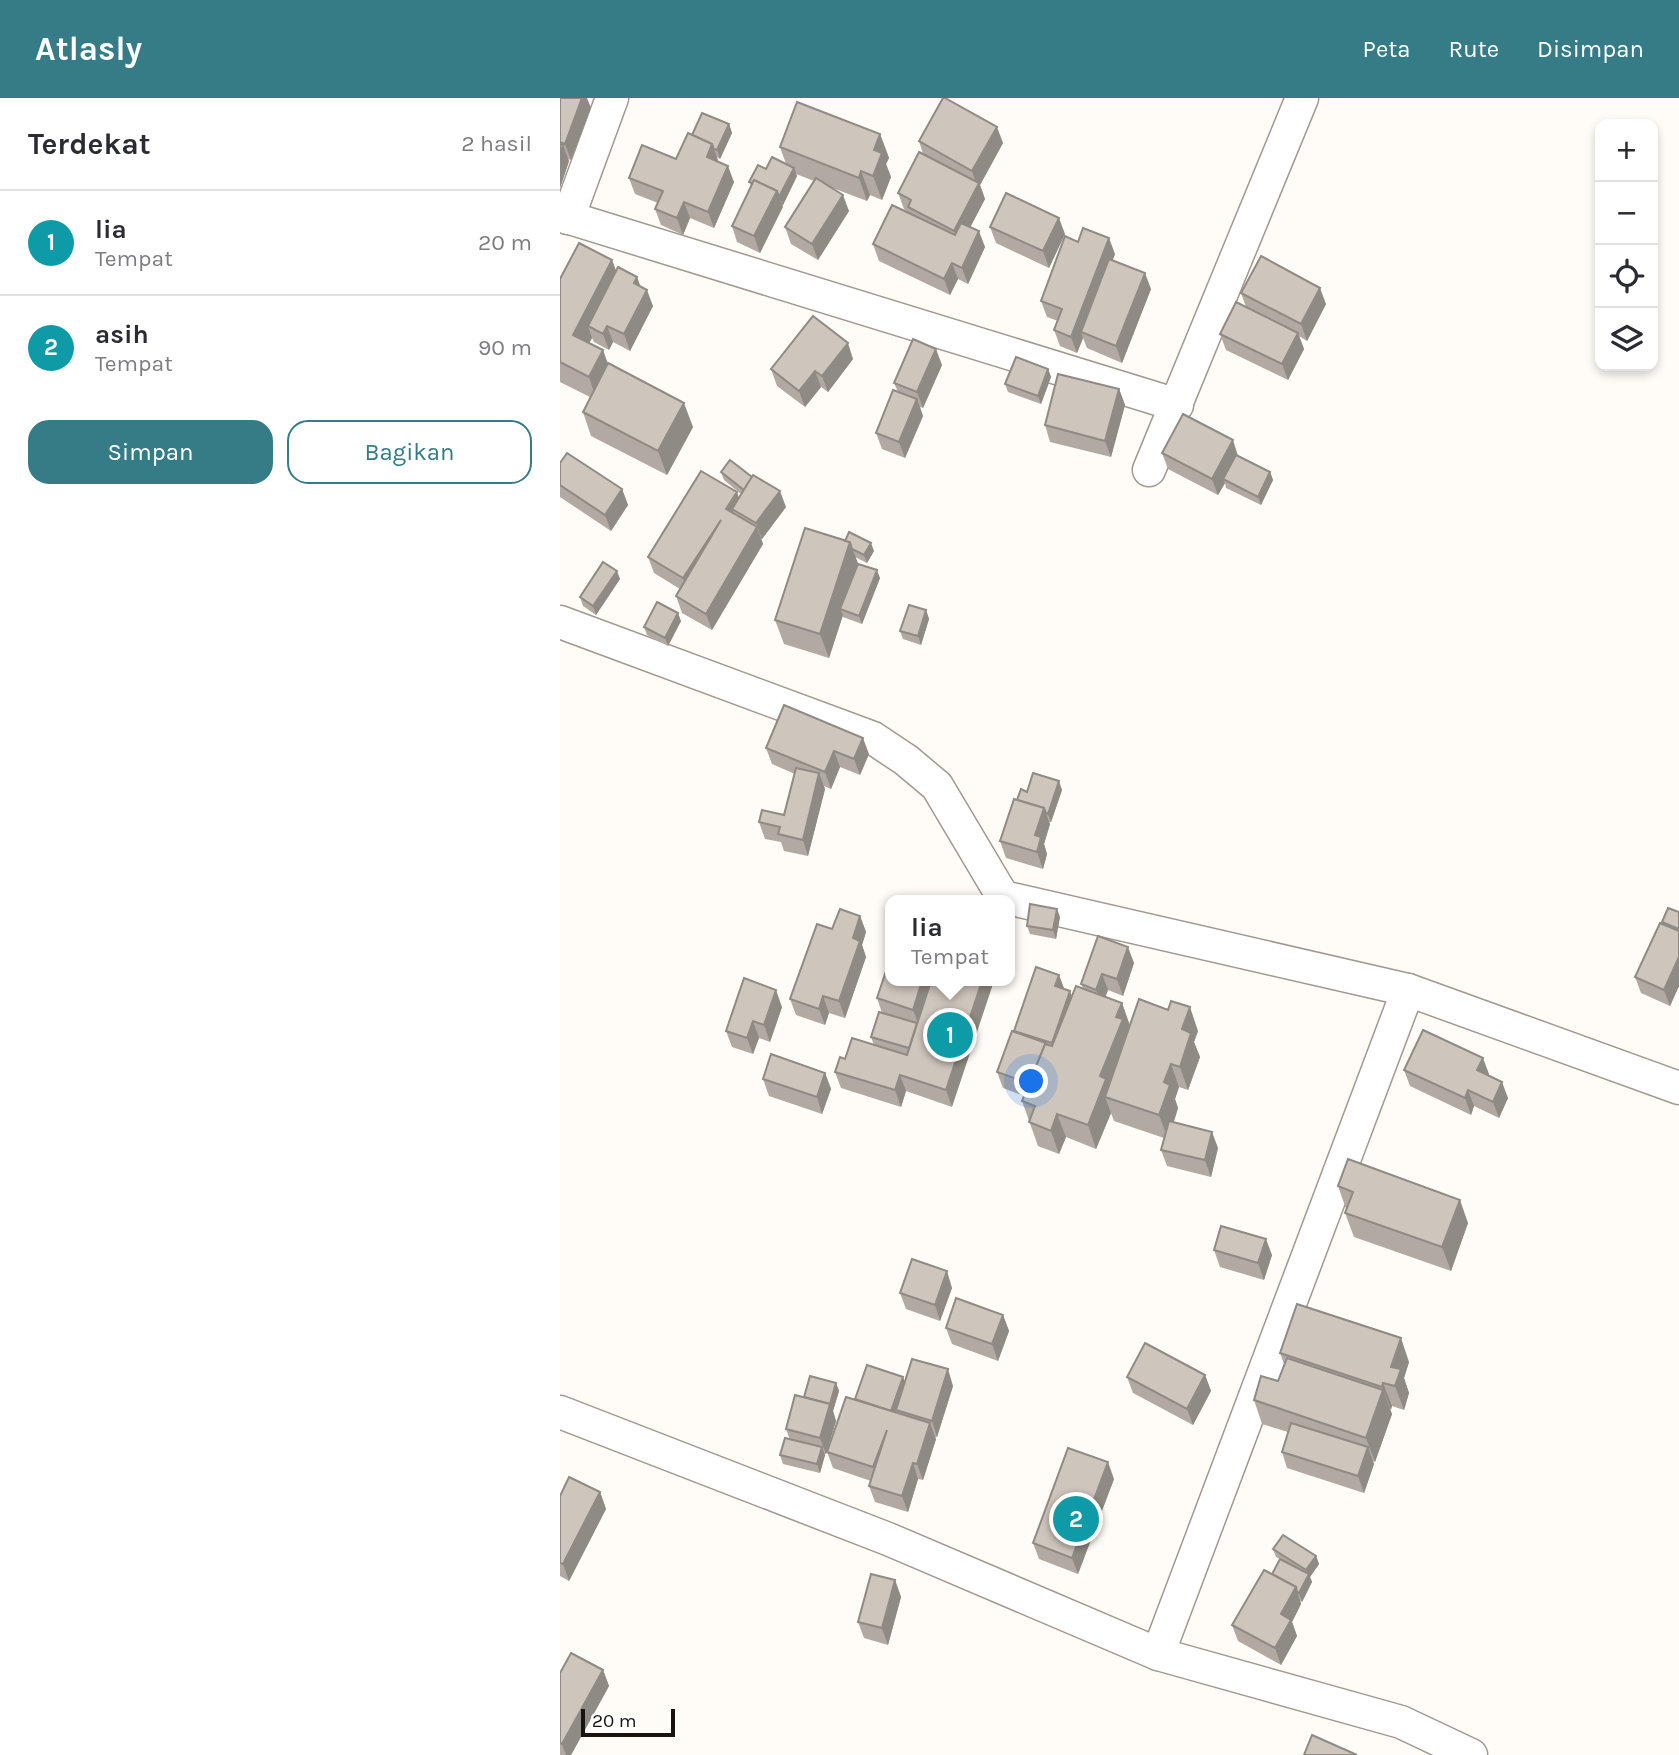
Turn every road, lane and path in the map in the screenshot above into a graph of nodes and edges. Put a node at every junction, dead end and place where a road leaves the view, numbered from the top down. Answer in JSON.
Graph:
{"nodes":[{"id":1,"x":612,"y":98,"type":"edge"},
{"id":2,"x":1302,"y":98,"type":"edge"},
{"id":3,"x":564,"y":216,"type":"edge"},
{"id":4,"x":1177,"y":405,"type":"junction"},
{"id":5,"x":1149,"y":470,"type":"dead end"},
{"id":6,"x":560,"y":622,"type":"edge"},
{"id":7,"x":1002,"y":895,"type":"edge"},
{"id":8,"x":1015,"y":900,"type":"edge"},
{"id":9,"x":1408,"y":990,"type":"junction"},
{"id":10,"x":1679,"y":1088,"type":"edge"},
{"id":11,"x":560,"y":1412,"type":"edge"},
{"id":12,"x":1158,"y":1654,"type":"junction"},
{"id":13,"x":1471,"y":1755,"type":"edge"}],
"edges":[{"from":1,"to":3,"type":"street"},
{"from":2,"to":4,"type":"street"},
{"from":3,"to":4,"type":"street"},
{"from":4,"to":5,"type":"street"},
{"from":6,"to":7,"type":"street"},
{"from":8,"to":9,"type":"street"},
{"from":9,"to":10,"type":"street"},
{"from":9,"to":12,"type":"street"},
{"from":11,"to":12,"type":"street"},
{"from":12,"to":13,"type":"street"}]}
